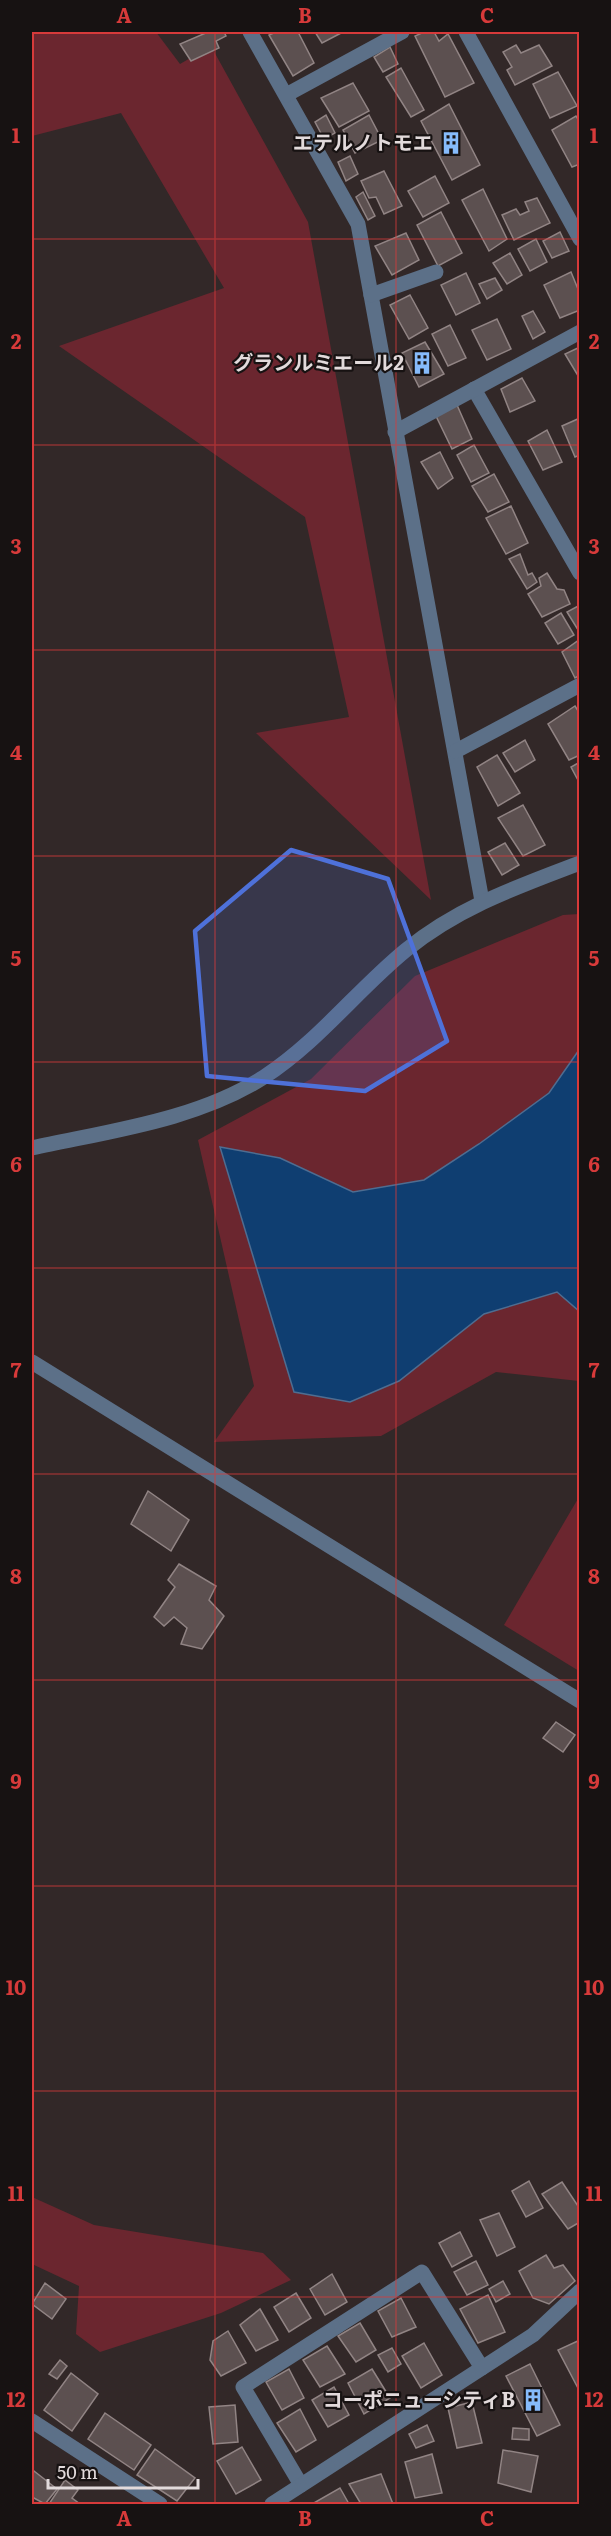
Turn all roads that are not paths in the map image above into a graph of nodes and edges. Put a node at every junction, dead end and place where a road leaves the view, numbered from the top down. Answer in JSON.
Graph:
{"nodes":[{"id":1,"x":250,"y":32,"type":"edge"},
{"id":2,"x":402,"y":32,"type":"edge"},
{"id":3,"x":466,"y":32,"type":"edge"},
{"id":4,"x":286,"y":95,"type":"junction"},
{"id":5,"x":579,"y":239,"type":"edge"},
{"id":6,"x":436,"y":272,"type":"dead end"},
{"id":7,"x":370,"y":295,"type":"junction"},
{"id":8,"x":579,"y":332,"type":"edge"},
{"id":9,"x":474,"y":389,"type":"junction"},
{"id":10,"x":395,"y":432,"type":"junction"},
{"id":11,"x":579,"y":573,"type":"edge"},
{"id":12,"x":579,"y":685,"type":"edge"},
{"id":13,"x":456,"y":751,"type":"junction"},
{"id":14,"x":579,"y":862,"type":"edge"},
{"id":15,"x":482,"y":901,"type":"junction"},
{"id":16,"x":32,"y":1148,"type":"edge"},
{"id":17,"x":32,"y":1362,"type":"edge"},
{"id":18,"x":579,"y":1701,"type":"edge"},
{"id":19,"x":579,"y":2291,"type":"edge"},
{"id":20,"x":482,"y":2368,"type":"junction"},
{"id":21,"x":32,"y":2421,"type":"edge"},
{"id":22,"x":301,"y":2485,"type":"junction"},
{"id":23,"x":160,"y":2505,"type":"edge"},
{"id":24,"x":272,"y":2505,"type":"edge"}],
"edges":[{"from":1,"to":4,"type":"street"},
{"from":2,"to":4,"type":"street"},
{"from":3,"to":5,"type":"street"},
{"from":4,"to":7,"type":"street"},
{"from":6,"to":7,"type":"street"},
{"from":7,"to":10,"type":"street"},
{"from":8,"to":9,"type":"street"},
{"from":9,"to":10,"type":"street"},
{"from":9,"to":11,"type":"street"},
{"from":10,"to":13,"type":"street"},
{"from":12,"to":13,"type":"street"},
{"from":13,"to":15,"type":"street"},
{"from":14,"to":15,"type":"street"},
{"from":15,"to":16,"type":"street"},
{"from":17,"to":18,"type":"street"},
{"from":19,"to":20,"type":"street"},
{"from":20,"to":22,"type":"street"},
{"from":20,"to":22,"type":"street"},
{"from":21,"to":23,"type":"street"},
{"from":22,"to":24,"type":"street"}]}
